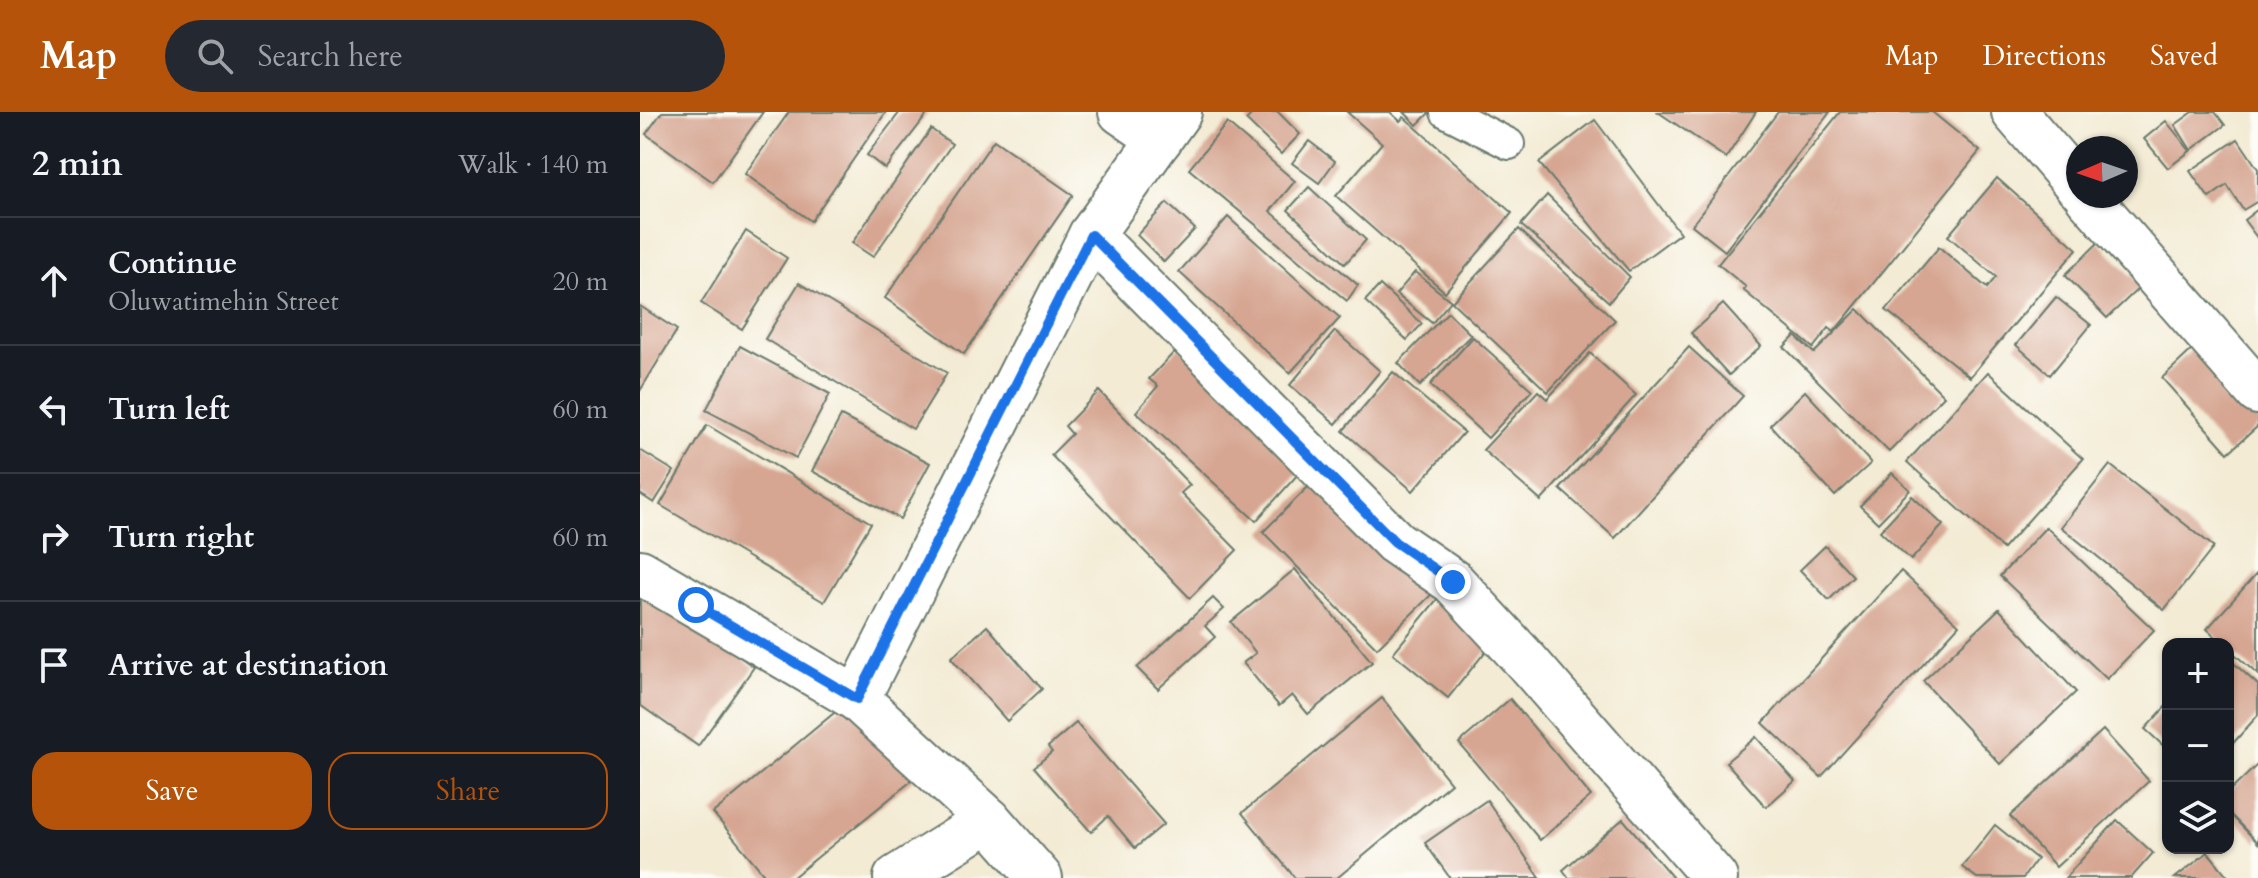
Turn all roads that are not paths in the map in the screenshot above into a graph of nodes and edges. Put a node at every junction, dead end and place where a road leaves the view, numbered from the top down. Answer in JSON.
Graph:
{"nodes":[{"id":1,"x":1121,"y":112,"type":"edge"},
{"id":2,"x":1446,"y":112,"type":"edge"},
{"id":3,"x":2014,"y":112,"type":"edge"},
{"id":4,"x":1170,"y":125,"type":"edge"},
{"id":5,"x":1509,"y":144,"type":"dead end"},
{"id":6,"x":2066,"y":172,"type":"edge"},
{"id":7,"x":2097,"y":208,"type":"edge"},
{"id":8,"x":1091,"y":235,"type":"junction"},
{"id":9,"x":2258,"y":392,"type":"edge"},
{"id":10,"x":640,"y":572,"type":"edge"},
{"id":11,"x":857,"y":699,"type":"junction"},
{"id":12,"x":989,"y":820,"type":"junction"},
{"id":13,"x":896,"y":878,"type":"edge"},
{"id":14,"x":1040,"y":878,"type":"edge"},
{"id":15,"x":1715,"y":878,"type":"edge"}],
"edges":[{"from":1,"to":4,"type":"street"},
{"from":2,"to":5,"type":"lane"},
{"from":3,"to":6,"type":"street"},
{"from":4,"to":8,"type":"street"},
{"from":7,"to":9,"type":"street"},
{"from":8,"to":11,"type":"street"},
{"from":8,"to":15,"type":"street"},
{"from":10,"to":11,"type":"street"},
{"from":11,"to":12,"type":"street"},
{"from":12,"to":13,"type":"street"},
{"from":12,"to":14,"type":"street"}]}
